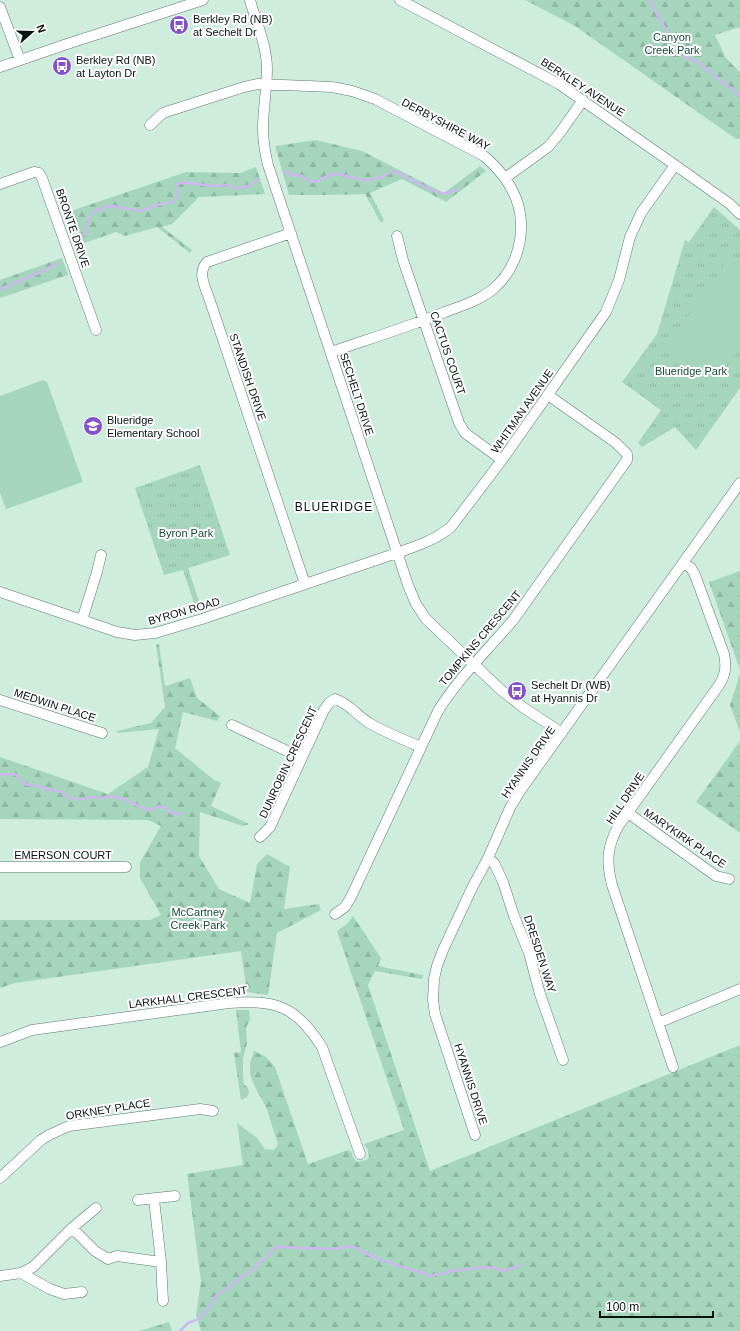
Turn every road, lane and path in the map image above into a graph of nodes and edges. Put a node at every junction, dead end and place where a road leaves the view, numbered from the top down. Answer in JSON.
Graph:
{"nodes":[{"id":1,"x":203,"y":0,"type":"edge"},
{"id":2,"x":250,"y":0,"type":"edge"},
{"id":3,"x":400,"y":0,"type":"edge"},
{"id":4,"x":0,"y":7,"type":"edge"},
{"id":5,"x":20,"y":60,"type":"junction"},
{"id":6,"x":0,"y":67,"type":"edge"},
{"id":7,"x":266,"y":84,"type":"junction"},
{"id":8,"x":583,"y":100,"type":"junction"},
{"id":9,"x":150,"y":125,"type":"dead end"},
{"id":10,"x":675,"y":165,"type":"junction"},
{"id":11,"x":505,"y":178,"type":"junction"},
{"id":12,"x":0,"y":184,"type":"edge"},
{"id":13,"x":740,"y":214,"type":"edge"},
{"id":14,"x":290,"y":233,"type":"junction"},
{"id":15,"x":397,"y":236,"type":"dead end"},
{"id":16,"x":424,"y":320,"type":"junction"},
{"id":17,"x":96,"y":330,"type":"dead end"},
{"id":18,"x":331,"y":352,"type":"junction"},
{"id":19,"x":548,"y":395,"type":"junction"},
{"id":20,"x":502,"y":460,"type":"junction"},
{"id":21,"x":740,"y":483,"type":"edge"},
{"id":22,"x":397,"y":553,"type":"junction"},
{"id":23,"x":101,"y":555,"type":"dead end"},
{"id":24,"x":683,"y":563,"type":"junction"},
{"id":25,"x":305,"y":584,"type":"junction"},
{"id":26,"x":0,"y":592,"type":"edge"},
{"id":27,"x":82,"y":620,"type":"junction"},
{"id":28,"x":473,"y":665,"type":"junction"},
{"id":29,"x":0,"y":700,"type":"edge"},
{"id":30,"x":232,"y":725,"type":"dead end"},
{"id":31,"x":102,"y":733,"type":"dead end"},
{"id":32,"x":562,"y":734,"type":"junction"},
{"id":33,"x":421,"y":748,"type":"junction"},
{"id":34,"x":302,"y":758,"type":"junction"},
{"id":35,"x":628,"y":813,"type":"junction"},
{"id":36,"x":260,"y":837,"type":"dead end"},
{"id":37,"x":488,"y":858,"type":"junction"},
{"id":38,"x":0,"y":867,"type":"edge"},
{"id":39,"x":126,"y":867,"type":"dead end"},
{"id":40,"x":729,"y":879,"type":"dead end"},
{"id":41,"x":336,"y":914,"type":"dead end"},
{"id":42,"x":740,"y":989,"type":"edge"},
{"id":43,"x":658,"y":1023,"type":"junction"},
{"id":44,"x":0,"y":1042,"type":"edge"},
{"id":45,"x":563,"y":1060,"type":"dead end"},
{"id":46,"x":673,"y":1067,"type":"dead end"},
{"id":47,"x":214,"y":1111,"type":"dead end"},
{"id":48,"x":475,"y":1135,"type":"dead end"},
{"id":49,"x":360,"y":1154,"type":"dead end"},
{"id":50,"x":0,"y":1178,"type":"edge"},
{"id":51,"x":175,"y":1196,"type":"dead end"},
{"id":52,"x":154,"y":1199,"type":"junction"},
{"id":53,"x":138,"y":1200,"type":"dead end"},
{"id":54,"x":96,"y":1208,"type":"dead end"},
{"id":55,"x":72,"y":1228,"type":"junction"},
{"id":56,"x":161,"y":1262,"type":"junction"},
{"id":57,"x":21,"y":1273,"type":"junction"},
{"id":58,"x":0,"y":1276,"type":"edge"},
{"id":59,"x":82,"y":1292,"type":"dead end"},
{"id":60,"x":163,"y":1301,"type":"dead end"}],
"edges":[{"from":1,"to":5,"type":"street"},
{"from":2,"to":7,"type":"street","name":"SECHELT DRIVE"},
{"from":3,"to":8,"type":"street","name":"BERKLEY AVENUE"},
{"from":4,"to":5,"type":"street"},
{"from":5,"to":6,"type":"street"},
{"from":7,"to":9,"type":"street","name":"DERBYSHIRE WAY"},
{"from":7,"to":11,"type":"street","name":"DERBYSHIRE WAY"},
{"from":7,"to":14,"type":"street","name":"SECHELT DRIVE"},
{"from":8,"to":10,"type":"street","name":"BERKLEY AVENUE"},
{"from":8,"to":11,"type":"street"},
{"from":10,"to":13,"type":"street","name":"BERKLEY AVENUE"},
{"from":10,"to":19,"type":"street","name":"WHITMAN AVENUE"},
{"from":11,"to":16,"type":"street","name":"DERBYSHIRE WAY"},
{"from":12,"to":17,"type":"street","name":"BRONTE DRIVE"},
{"from":14,"to":18,"type":"street","name":"SECHELT DRIVE"},
{"from":14,"to":25,"type":"street","name":"STANDISH DRIVE"},
{"from":15,"to":16,"type":"street","name":"CACTUS COURT"},
{"from":16,"to":18,"type":"street","name":"DERBYSHIRE WAY"},
{"from":16,"to":20,"type":"street","name":"CACTUS COURT"},
{"from":18,"to":22,"type":"street","name":"SECHELT DRIVE"},
{"from":19,"to":20,"type":"street","name":"WHITMAN AVENUE"},
{"from":19,"to":28,"type":"street","name":"TOMPKINS CRESCENT"},
{"from":20,"to":22,"type":"street","name":"WHITMAN AVENUE"},
{"from":21,"to":24,"type":"street","name":"HYANNIS DRIVE"},
{"from":22,"to":25,"type":"street","name":"WHITMAN AVENUE"},
{"from":22,"to":28,"type":"street","name":"SECHELT DRIVE"},
{"from":23,"to":27,"type":"street"},
{"from":24,"to":32,"type":"street","name":"HYANNIS DRIVE"},
{"from":24,"to":35,"type":"street","name":"HILL DRIVE"},
{"from":25,"to":27,"type":"street","name":"BYRON ROAD"},
{"from":26,"to":27,"type":"street","name":"BYRON ROAD"},
{"from":28,"to":32,"type":"street","name":"SECHELT DRIVE"},
{"from":28,"to":33,"type":"street","name":"TOMPKINS CRESCENT"},
{"from":29,"to":31,"type":"street","name":"MEDWIN PLACE"},
{"from":30,"to":34,"type":"street"},
{"from":32,"to":37,"type":"street","name":"HYANNIS DRIVE"},
{"from":33,"to":34,"type":"street","name":"DUNROBIN CRESCENT"},
{"from":33,"to":41,"type":"street","name":"TOMPKINS CRESCENT"},
{"from":34,"to":36,"type":"street","name":"DUNROBIN CRESCENT"},
{"from":35,"to":40,"type":"street","name":"MARYKIRK PLACE"},
{"from":35,"to":43,"type":"street","name":"HILL DRIVE"},
{"from":37,"to":45,"type":"street","name":"DRESDEN WAY"},
{"from":37,"to":48,"type":"street","name":"HYANNIS DRIVE"},
{"from":38,"to":39,"type":"street","name":"EMERSON COURT"},
{"from":42,"to":43,"type":"street"},
{"from":43,"to":46,"type":"street","name":"HILL DRIVE"},
{"from":44,"to":49,"type":"street","name":"LARKHALL CRESCENT"},
{"from":47,"to":50,"type":"street","name":"ORKNEY PLACE"},
{"from":51,"to":52,"type":"street"},
{"from":52,"to":53,"type":"street"},
{"from":52,"to":56,"type":"street"},
{"from":54,"to":55,"type":"street"},
{"from":55,"to":56,"type":"street"},
{"from":55,"to":57,"type":"street"},
{"from":56,"to":60,"type":"street"},
{"from":57,"to":58,"type":"street"},
{"from":57,"to":59,"type":"street"}]}
